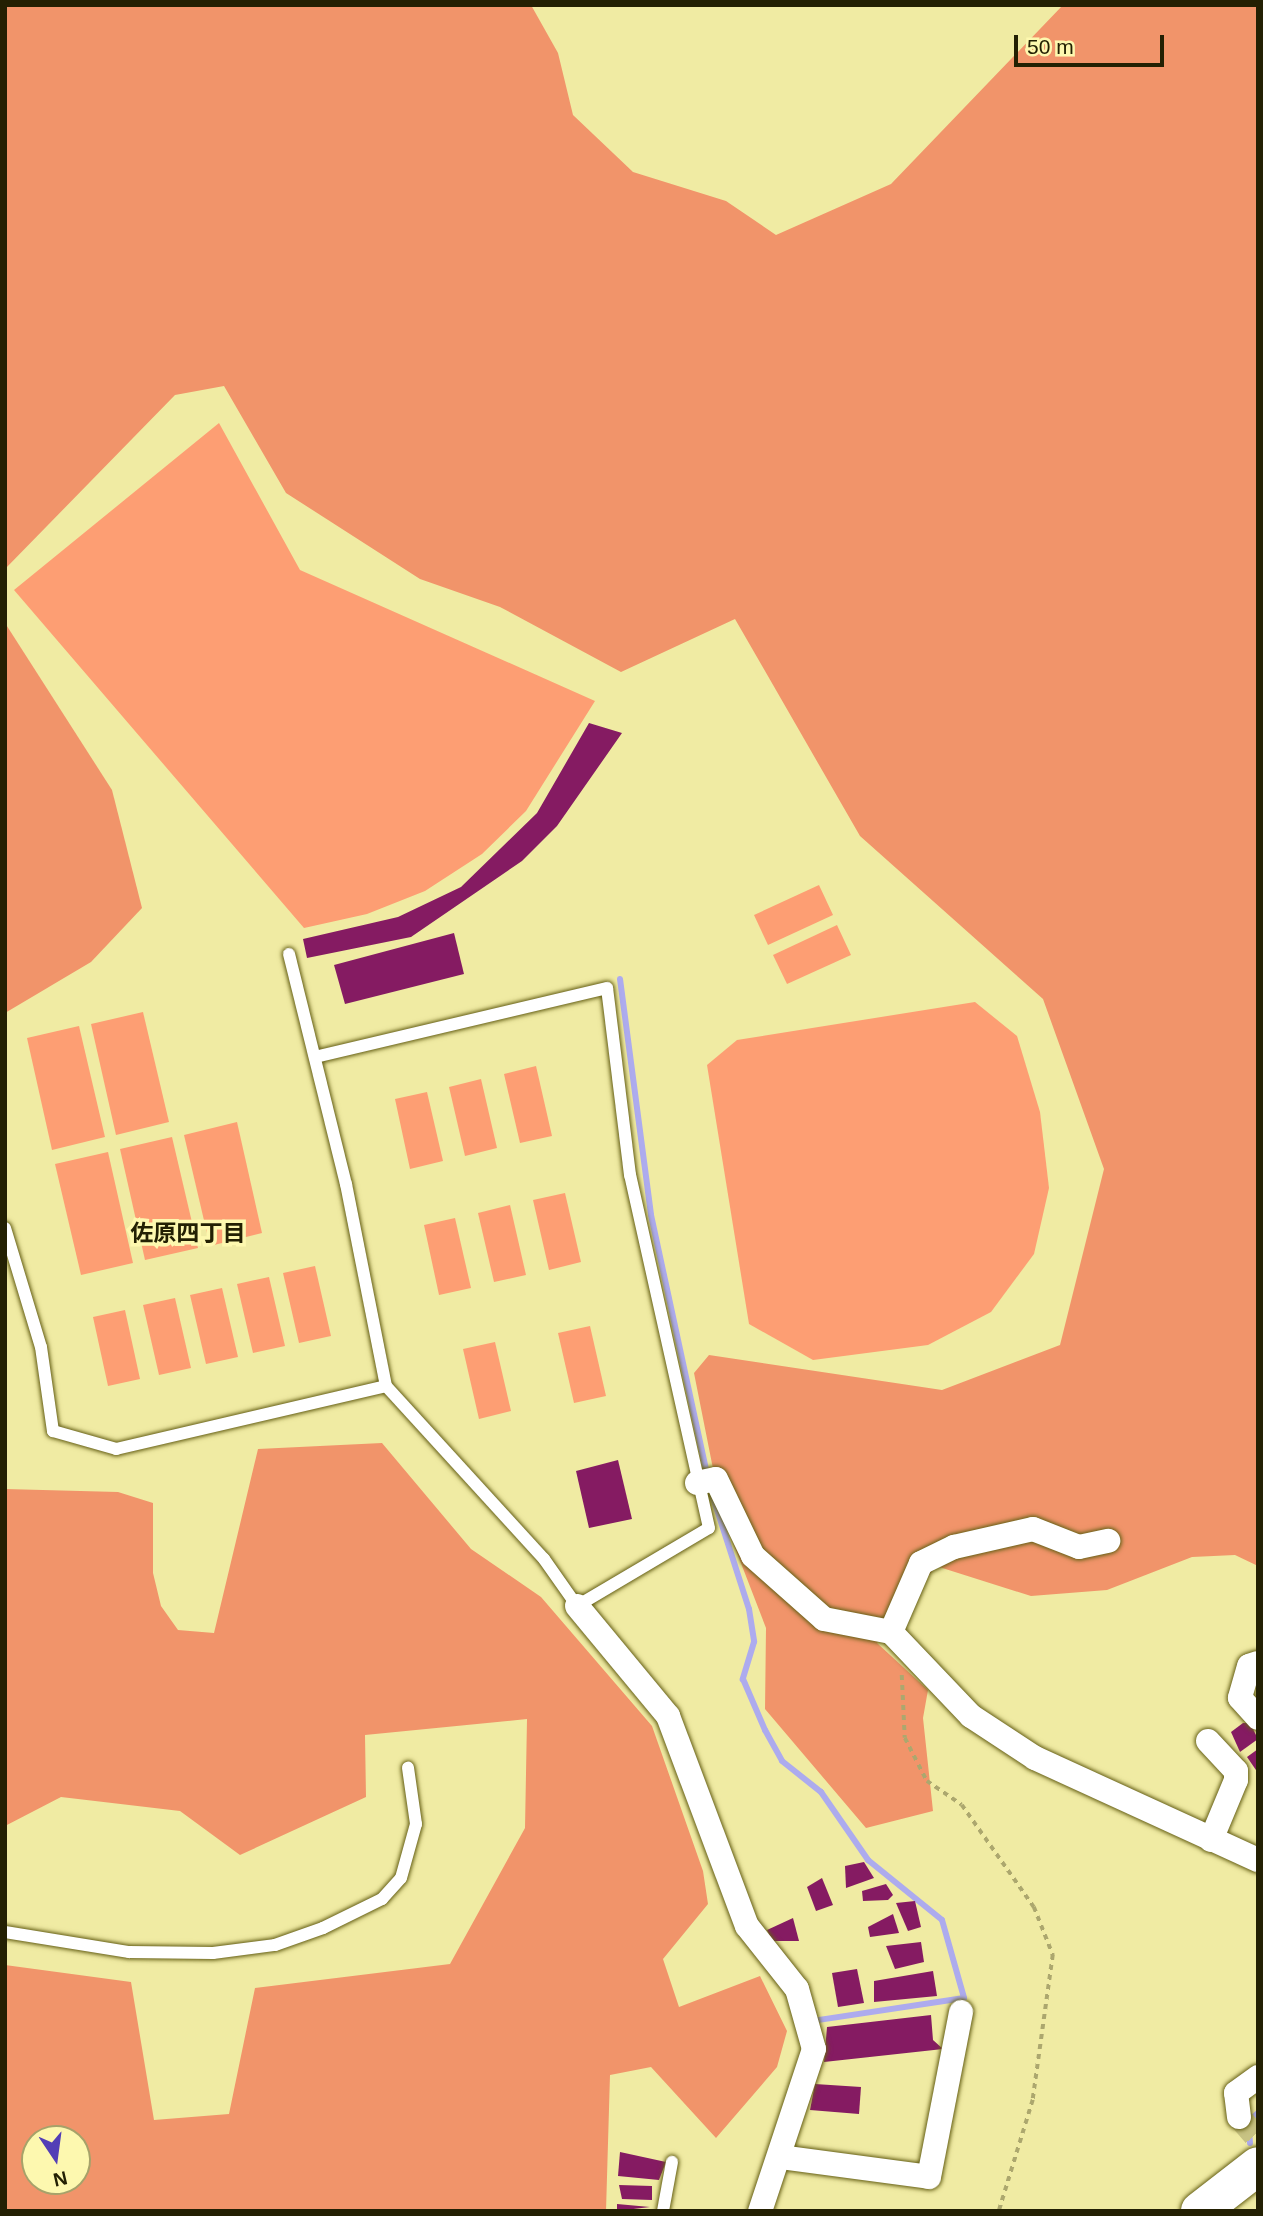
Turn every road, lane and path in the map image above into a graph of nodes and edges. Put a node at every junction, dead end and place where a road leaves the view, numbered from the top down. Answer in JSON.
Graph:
{"nodes":[{"id":1,"x":289,"y":954,"type":"dead end"},
{"id":2,"x":315,"y":1057,"type":"junction"},
{"id":3,"x":5,"y":1228,"type":"edge"},
{"id":4,"x":386,"y":1385,"type":"junction"},
{"id":5,"x":697,"y":1483,"type":"junction"},
{"id":6,"x":1108,"y":1541,"type":"dead end"},
{"id":7,"x":577,"y":1606,"type":"junction"},
{"id":8,"x":897,"y":1638,"type":"junction"},
{"id":9,"x":1258,"y":1663,"type":"edge"},
{"id":10,"x":1258,"y":1718,"type":"edge"},
{"id":11,"x":1208,"y":1741,"type":"dead end"},
{"id":12,"x":408,"y":1768,"type":"dead end"},
{"id":13,"x":1211,"y":1840,"type":"junction"},
{"id":14,"x":1258,"y":1860,"type":"edge"},
{"id":15,"x":5,"y":1931,"type":"edge"},
{"id":16,"x":961,"y":2012,"type":"dead end"},
{"id":17,"x":1258,"y":2077,"type":"edge"},
{"id":18,"x":1238,"y":2117,"type":"dead end"},
{"id":19,"x":779,"y":2157,"type":"junction"},
{"id":20,"x":672,"y":2162,"type":"dead end"},
{"id":21,"x":1258,"y":2166,"type":"edge"},
{"id":22,"x":1258,"y":2182,"type":"edge"},
{"id":23,"x":663,"y":2211,"type":"edge"},
{"id":24,"x":760,"y":2211,"type":"edge"},
{"id":25,"x":999,"y":2211,"type":"edge"},
{"id":26,"x":1200,"y":2211,"type":"edge"},
{"id":27,"x":1220,"y":2211,"type":"edge"}],
"edges":[{"from":1,"to":2,"type":"lane"},
{"from":2,"to":4,"type":"lane"},
{"from":2,"to":5,"type":"lane"},
{"from":3,"to":4,"type":"lane"},
{"from":4,"to":7,"type":"lane"},
{"from":5,"to":7,"type":"lane"},
{"from":5,"to":8,"type":"street"},
{"from":6,"to":8,"type":"street"},
{"from":7,"to":19,"type":"street"},
{"from":8,"to":13,"type":"street"},
{"from":8,"to":25,"type":"path"},
{"from":9,"to":10,"type":"street"},
{"from":11,"to":13,"type":"street"},
{"from":12,"to":15,"type":"lane"},
{"from":13,"to":14,"type":"street"},
{"from":16,"to":19,"type":"street"},
{"from":17,"to":18,"type":"street"},
{"from":19,"to":24,"type":"street"},
{"from":20,"to":23,"type":"lane"},
{"from":21,"to":26,"type":"highway"},
{"from":22,"to":27,"type":"highway"}]}
